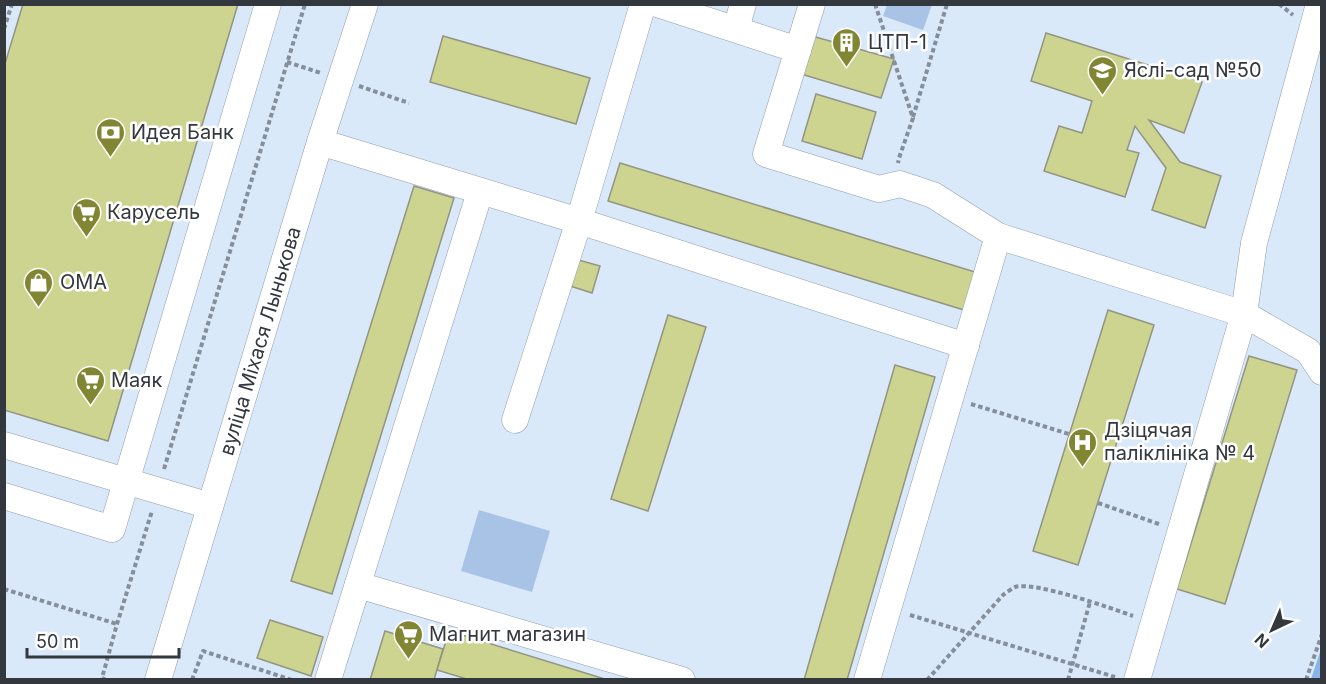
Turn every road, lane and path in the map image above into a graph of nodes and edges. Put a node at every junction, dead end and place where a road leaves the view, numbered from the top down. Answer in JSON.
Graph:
{"nodes":[{"id":1,"x":12,"y":4,"type":"edge"},
{"id":2,"x":268,"y":4,"type":"edge"},
{"id":3,"x":304,"y":4,"type":"edge"},
{"id":4,"x":365,"y":4,"type":"edge"},
{"id":5,"x":643,"y":4,"type":"edge"},
{"id":6,"x":657,"y":4,"type":"edge"},
{"id":7,"x":743,"y":4,"type":"edge"},
{"id":8,"x":812,"y":4,"type":"edge"},
{"id":9,"x":876,"y":4,"type":"edge"},
{"id":10,"x":946,"y":4,"type":"edge"},
{"id":11,"x":1319,"y":4,"type":"edge"},
{"id":12,"x":4,"y":29,"type":"edge"},
{"id":13,"x":736,"y":29,"type":"junction"},
{"id":14,"x":798,"y":50,"type":"junction"},
{"id":15,"x":913,"y":118,"type":"junction"},
{"id":16,"x":320,"y":142,"type":"junction"},
{"id":17,"x":900,"y":184,"type":"junction"},
{"id":18,"x":480,"y":192,"type":"junction"},
{"id":19,"x":579,"y":222,"type":"junction"},
{"id":20,"x":999,"y":236,"type":"junction"},
{"id":21,"x":1244,"y":314,"type":"junction"},
{"id":22,"x":966,"y":346,"type":"junction"},
{"id":23,"x":1322,"y":372,"type":"edge"},
{"id":24,"x":950,"y":398,"type":"junction"},
{"id":25,"x":515,"y":420,"type":"dead end"},
{"id":26,"x":1070,"y":434,"type":"dead end"},
{"id":27,"x":4,"y":445,"type":"edge"},
{"id":28,"x":126,"y":481,"type":"junction"},
{"id":29,"x":158,"y":490,"type":"junction"},
{"id":30,"x":4,"y":496,"type":"edge"},
{"id":31,"x":1098,"y":503,"type":"dead end"},
{"id":32,"x":210,"y":506,"type":"junction"},
{"id":33,"x":1180,"y":531,"type":"junction"},
{"id":34,"x":358,"y":585,"type":"junction"},
{"id":35,"x":4,"y":589,"type":"edge"},
{"id":36,"x":1090,"y":602,"type":"junction"},
{"id":37,"x":888,"y":608,"type":"junction"},
{"id":38,"x":1154,"y":622,"type":"junction"},
{"id":39,"x":117,"y":624,"type":"junction"},
{"id":40,"x":969,"y":633,"type":"junction"},
{"id":41,"x":1322,"y":634,"type":"edge"},
{"id":42,"x":1073,"y":664,"type":"junction"},
{"id":43,"x":103,"y":679,"type":"edge"},
{"id":44,"x":158,"y":680,"type":"edge"},
{"id":45,"x":192,"y":680,"type":"edge"},
{"id":46,"x":292,"y":680,"type":"edge"},
{"id":47,"x":328,"y":680,"type":"edge"},
{"id":48,"x":682,"y":680,"type":"edge"},
{"id":49,"x":867,"y":680,"type":"edge"},
{"id":50,"x":927,"y":680,"type":"edge"},
{"id":51,"x":1068,"y":680,"type":"edge"},
{"id":52,"x":1125,"y":680,"type":"edge"},
{"id":53,"x":1137,"y":680,"type":"edge"},
{"id":54,"x":1306,"y":680,"type":"edge"}],
"edges":[{"from":1,"to":12,"type":"path"},
{"from":2,"to":28,"type":"street"},
{"from":3,"to":29,"type":"path"},
{"from":4,"to":16,"type":"street","name":"вуліца Міхася Лынькова"},
{"from":5,"to":19,"type":"street"},
{"from":6,"to":13,"type":"street"},
{"from":7,"to":13,"type":"street"},
{"from":8,"to":14,"type":"street"},
{"from":9,"to":15,"type":"path"},
{"from":10,"to":15,"type":"path"},
{"from":11,"to":21,"type":"street"},
{"from":13,"to":14,"type":"street"},
{"from":14,"to":17,"type":"street"},
{"from":15,"to":17,"type":"path"},
{"from":16,"to":18,"type":"street"},
{"from":16,"to":32,"type":"street","name":"вуліца Міхася Лынькова"},
{"from":17,"to":20,"type":"street"},
{"from":18,"to":19,"type":"street"},
{"from":18,"to":34,"type":"street"},
{"from":19,"to":22,"type":"street"},
{"from":19,"to":25,"type":"street"},
{"from":20,"to":21,"type":"street"},
{"from":20,"to":22,"type":"street"},
{"from":21,"to":23,"type":"street"},
{"from":21,"to":33,"type":"street"},
{"from":22,"to":24,"type":"street"},
{"from":24,"to":26,"type":"path"},
{"from":24,"to":37,"type":"street"},
{"from":27,"to":28,"type":"street"},
{"from":28,"to":29,"type":"street"},
{"from":28,"to":30,"type":"street"},
{"from":29,"to":32,"type":"street"},
{"from":29,"to":39,"type":"path"},
{"from":31,"to":33,"type":"path"},
{"from":32,"to":44,"type":"street","name":"вуліца Міхася Лынькова"},
{"from":33,"to":38,"type":"street"},
{"from":34,"to":47,"type":"street"},
{"from":34,"to":48,"type":"street"},
{"from":35,"to":39,"type":"path"},
{"from":36,"to":38,"type":"path"},
{"from":36,"to":40,"type":"path"},
{"from":36,"to":42,"type":"path"},
{"from":37,"to":40,"type":"path"},
{"from":37,"to":49,"type":"street"},
{"from":38,"to":53,"type":"street"},
{"from":39,"to":43,"type":"path"},
{"from":40,"to":42,"type":"path"},
{"from":40,"to":50,"type":"path"},
{"from":41,"to":54,"type":"path"},
{"from":42,"to":51,"type":"path"},
{"from":42,"to":52,"type":"path"},
{"from":45,"to":46,"type":"path"}]}
